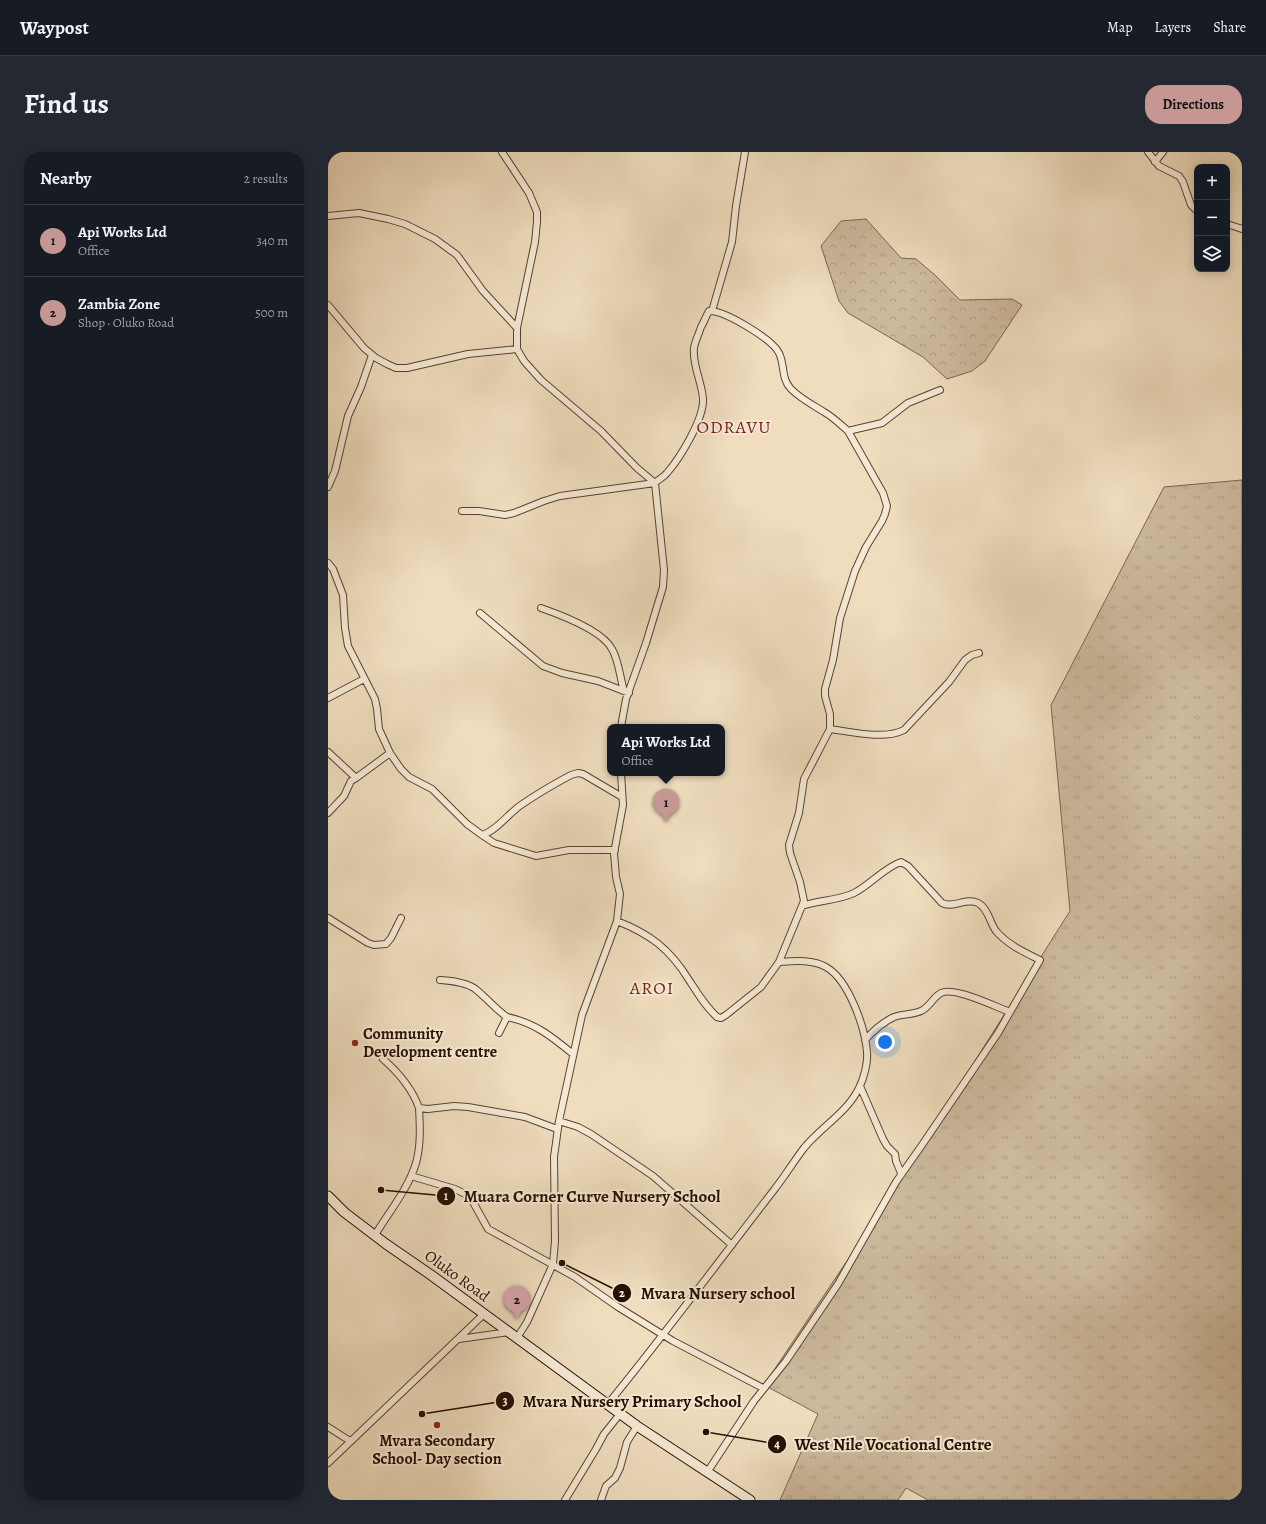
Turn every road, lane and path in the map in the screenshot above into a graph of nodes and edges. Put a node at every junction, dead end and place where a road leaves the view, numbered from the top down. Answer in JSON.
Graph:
{"nodes":[{"id":1,"x":502,"y":152,"type":"edge"},
{"id":2,"x":745,"y":152,"type":"edge"},
{"id":3,"x":1148,"y":152,"type":"edge"},
{"id":4,"x":1163,"y":152,"type":"edge"},
{"id":5,"x":1155,"y":162,"type":"junction"},
{"id":6,"x":1194,"y":208,"type":"edge"},
{"id":7,"x":328,"y":216,"type":"edge"},
{"id":8,"x":1230,"y":225,"type":"edge"},
{"id":9,"x":1242,"y":229,"type":"edge"},
{"id":10,"x":328,"y":305,"type":"edge"},
{"id":11,"x":712,"y":310,"type":"junction"},
{"id":12,"x":517,"y":328,"type":"junction"},
{"id":13,"x":517,"y":349,"type":"junction"},
{"id":14,"x":372,"y":355,"type":"junction"},
{"id":15,"x":940,"y":390,"type":"dead end"},
{"id":16,"x":848,"y":431,"type":"junction"},
{"id":17,"x":655,"y":482,"type":"junction"},
{"id":18,"x":328,"y":487,"type":"edge"},
{"id":19,"x":462,"y":510,"type":"dead end"},
{"id":20,"x":328,"y":563,"type":"edge"},
{"id":21,"x":541,"y":608,"type":"dead end"},
{"id":22,"x":480,"y":613,"type":"dead end"},
{"id":23,"x":979,"y":653,"type":"dead end"},
{"id":24,"x":364,"y":679,"type":"junction"},
{"id":25,"x":626,"y":692,"type":"junction"},
{"id":26,"x":328,"y":698,"type":"edge"},
{"id":27,"x":621,"y":724,"type":"edge"},
{"id":28,"x":830,"y":729,"type":"junction"},
{"id":29,"x":328,"y":752,"type":"edge"},
{"id":30,"x":390,"y":753,"type":"junction"},
{"id":31,"x":621,"y":776,"type":"edge"},
{"id":32,"x":356,"y":778,"type":"junction"},
{"id":33,"x":622,"y":797,"type":"junction"},
{"id":34,"x":328,"y":813,"type":"edge"},
{"id":35,"x":482,"y":835,"type":"junction"},
{"id":36,"x":615,"y":850,"type":"junction"},
{"id":37,"x":802,"y":906,"type":"junction"},
{"id":38,"x":328,"y":918,"type":"edge"},
{"id":39,"x":401,"y":918,"type":"dead end"},
{"id":40,"x":617,"y":921,"type":"junction"},
{"id":41,"x":779,"y":962,"type":"junction"},
{"id":42,"x":440,"y":980,"type":"dead end"},
{"id":43,"x":1010,"y":1012,"type":"junction"},
{"id":44,"x":507,"y":1017,"type":"junction"},
{"id":45,"x":499,"y":1033,"type":"dead end"},
{"id":46,"x":865,"y":1040,"type":"junction"},
{"id":47,"x":573,"y":1054,"type":"junction"},
{"id":48,"x":383,"y":1059,"type":"dead end"},
{"id":49,"x":860,"y":1086,"type":"junction"},
{"id":50,"x":419,"y":1108,"type":"junction"},
{"id":51,"x":559,"y":1121,"type":"junction"},
{"id":52,"x":558,"y":1129,"type":"junction"},
{"id":53,"x":901,"y":1174,"type":"junction"},
{"id":54,"x":411,"y":1176,"type":"junction"},
{"id":55,"x":328,"y":1196,"type":"edge"},
{"id":56,"x":375,"y":1235,"type":"junction"},
{"id":57,"x":732,"y":1245,"type":"junction"},
{"id":58,"x":553,"y":1264,"type":"junction"},
{"id":59,"x":484,"y":1314,"type":"junction"},
{"id":60,"x":509,"y":1332,"type":"junction"},
{"id":61,"x":663,"y":1335,"type":"junction"},
{"id":62,"x":517,"y":1338,"type":"junction"},
{"id":63,"x":458,"y":1339,"type":"junction"},
{"id":64,"x":763,"y":1388,"type":"junction"},
{"id":65,"x":607,"y":1405,"type":"junction"},
{"id":66,"x":620,"y":1414,"type":"junction"},
{"id":67,"x":637,"y":1426,"type":"junction"},
{"id":68,"x":328,"y":1427,"type":"edge"},
{"id":69,"x":350,"y":1441,"type":"junction"},
{"id":70,"x":328,"y":1463,"type":"edge"},
{"id":71,"x":708,"y":1472,"type":"junction"},
{"id":72,"x":565,"y":1500,"type":"edge"},
{"id":73,"x":601,"y":1500,"type":"edge"},
{"id":74,"x":750,"y":1500,"type":"edge"}],
"edges":[{"from":1,"to":12,"type":"street"},
{"from":2,"to":11,"type":"street"},
{"from":3,"to":5,"type":"street"},
{"from":4,"to":5,"type":"street"},
{"from":5,"to":6,"type":"street"},
{"from":7,"to":12,"type":"street"},
{"from":8,"to":9,"type":"street"},
{"from":10,"to":14,"type":"street"},
{"from":11,"to":16,"type":"street"},
{"from":11,"to":17,"type":"street"},
{"from":12,"to":13,"type":"street"},
{"from":13,"to":14,"type":"street"},
{"from":13,"to":17,"type":"street"},
{"from":14,"to":18,"type":"street"},
{"from":15,"to":16,"type":"street"},
{"from":16,"to":28,"type":"street"},
{"from":17,"to":19,"type":"street"},
{"from":17,"to":25,"type":"street"},
{"from":20,"to":24,"type":"street"},
{"from":21,"to":25,"type":"street"},
{"from":22,"to":25,"type":"street"},
{"from":23,"to":28,"type":"street"},
{"from":24,"to":26,"type":"street"},
{"from":24,"to":30,"type":"street"},
{"from":25,"to":27,"type":"street"},
{"from":28,"to":37,"type":"street"},
{"from":29,"to":32,"type":"street"},
{"from":30,"to":32,"type":"street"},
{"from":30,"to":35,"type":"street"},
{"from":31,"to":33,"type":"street"},
{"from":32,"to":34,"type":"street"},
{"from":33,"to":35,"type":"street"},
{"from":33,"to":36,"type":"street"},
{"from":35,"to":36,"type":"street"},
{"from":36,"to":40,"type":"street"},
{"from":37,"to":41,"type":"street"},
{"from":37,"to":43,"type":"street"},
{"from":38,"to":39,"type":"street"},
{"from":40,"to":41,"type":"street"},
{"from":40,"to":47,"type":"street"},
{"from":41,"to":46,"type":"street"},
{"from":42,"to":44,"type":"street"},
{"from":43,"to":46,"type":"street"},
{"from":43,"to":53,"type":"street"},
{"from":44,"to":45,"type":"street"},
{"from":44,"to":47,"type":"street"},
{"from":46,"to":49,"type":"street"},
{"from":47,"to":51,"type":"street"},
{"from":48,"to":50,"type":"street"},
{"from":49,"to":53,"type":"street"},
{"from":49,"to":57,"type":"street"},
{"from":50,"to":52,"type":"street"},
{"from":50,"to":54,"type":"street"},
{"from":51,"to":52,"type":"street"},
{"from":51,"to":57,"type":"street"},
{"from":52,"to":58,"type":"street"},
{"from":53,"to":64,"type":"street"},
{"from":54,"to":56,"type":"street"},
{"from":54,"to":58,"type":"street"},
{"from":55,"to":56,"type":"main road","name":"Oluko Road"},
{"from":56,"to":59,"type":"main road","name":"Oluko Road"},
{"from":57,"to":61,"type":"street"},
{"from":58,"to":61,"type":"street"},
{"from":58,"to":62,"type":"street"},
{"from":59,"to":60,"type":"main road","name":"Oluko Road"},
{"from":59,"to":63,"type":"street"},
{"from":60,"to":62,"type":"main road","name":"Oluko Road"},
{"from":60,"to":63,"type":"street"},
{"from":61,"to":64,"type":"street"},
{"from":61,"to":65,"type":"street"},
{"from":62,"to":65,"type":"main road","name":"Oluko Road"},
{"from":63,"to":69,"type":"street"},
{"from":64,"to":71,"type":"street"},
{"from":65,"to":66,"type":"main road","name":"Oluko Road"},
{"from":66,"to":67,"type":"main road","name":"Oluko Road"},
{"from":66,"to":72,"type":"street"},
{"from":67,"to":71,"type":"main road","name":"Oluko Road"},
{"from":67,"to":73,"type":"street"},
{"from":68,"to":69,"type":"street"},
{"from":69,"to":70,"type":"street"},
{"from":71,"to":74,"type":"main road","name":"Oluko Road"}]}
